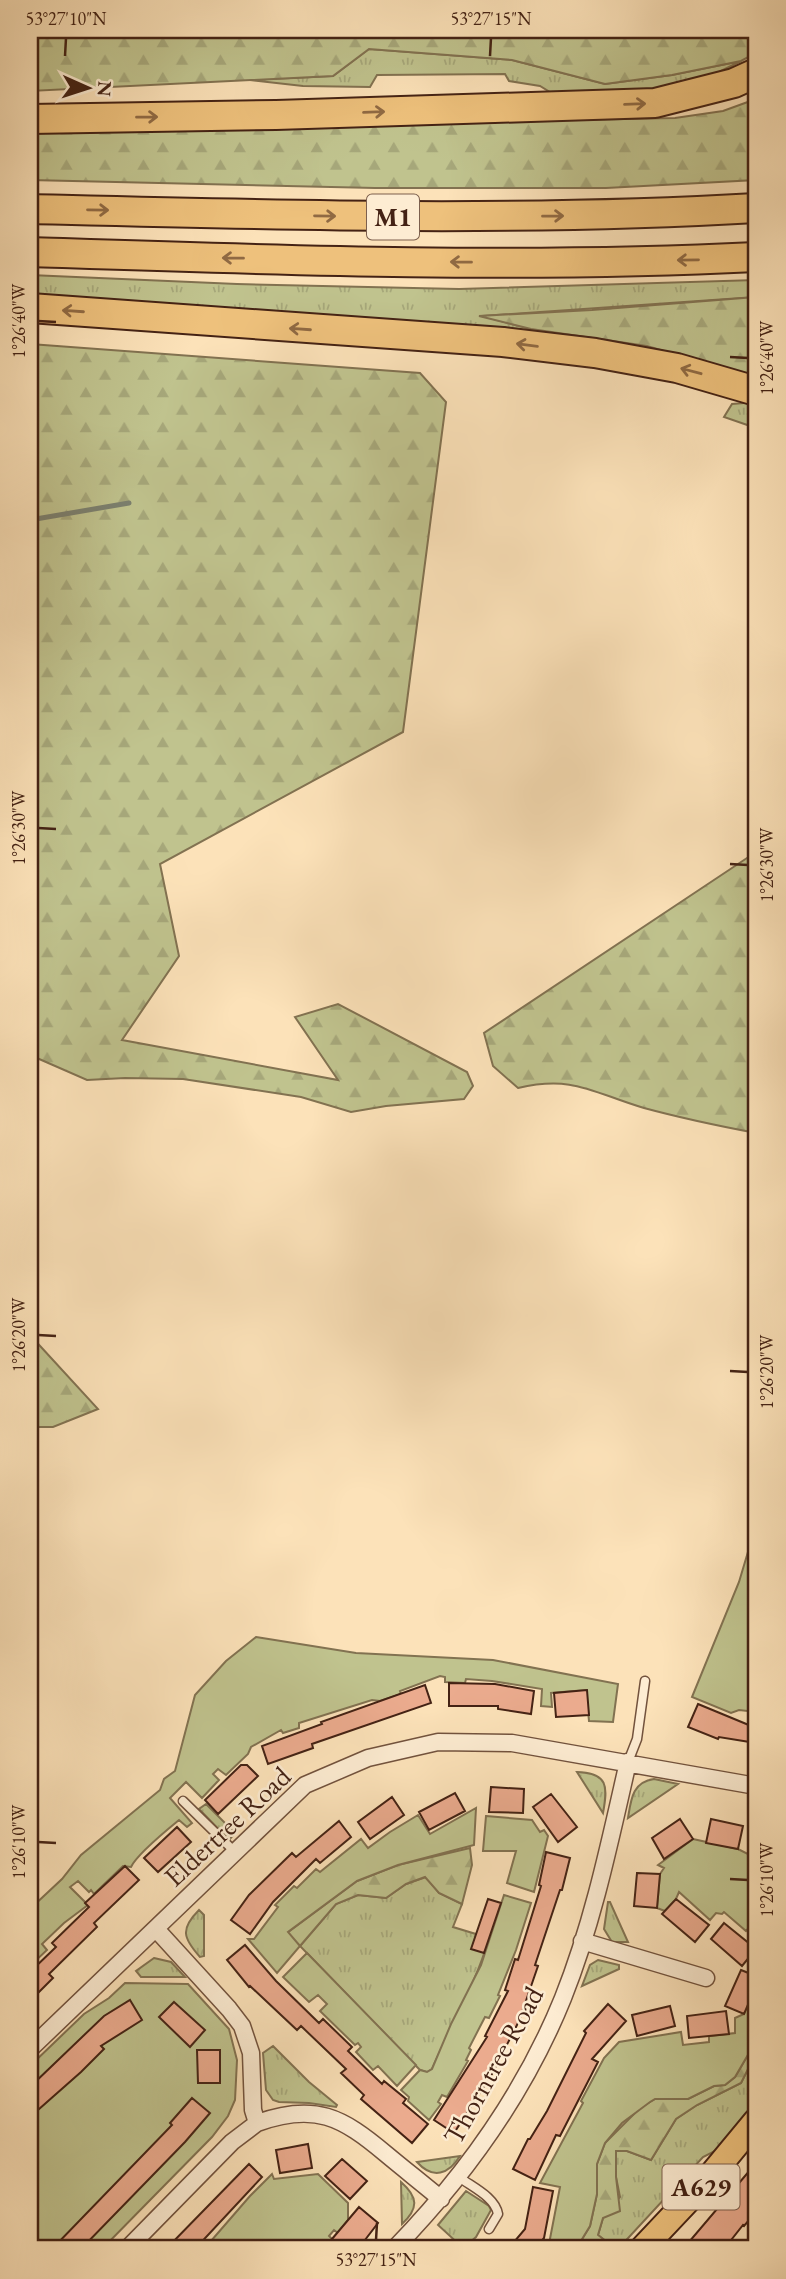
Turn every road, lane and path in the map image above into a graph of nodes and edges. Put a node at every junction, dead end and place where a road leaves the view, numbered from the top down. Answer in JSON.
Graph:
{"nodes":[{"id":1,"x":756,"y":73,"type":"edge"},
{"id":2,"x":30,"y":119,"type":"edge"},
{"id":3,"x":756,"y":208,"type":"edge"},
{"id":4,"x":30,"y":209,"type":"edge"},
{"id":5,"x":30,"y":252,"type":"edge"},
{"id":6,"x":756,"y":257,"type":"edge"},
{"id":7,"x":30,"y":308,"type":"edge"},
{"id":8,"x":756,"y":391,"type":"edge"},
{"id":9,"x":645,"y":1681,"type":"dead end"},
{"id":10,"x":628,"y":1762,"type":"junction"},
{"id":11,"x":756,"y":1786,"type":"edge"},
{"id":12,"x":183,"y":1801,"type":"dead end"},
{"id":13,"x":235,"y":1852,"type":"junction"},
{"id":14,"x":156,"y":1929,"type":"junction"},
{"id":15,"x":582,"y":1941,"type":"junction"},
{"id":16,"x":706,"y":1978,"type":"dead end"},
{"id":17,"x":30,"y":2049,"type":"edge"},
{"id":18,"x":756,"y":2122,"type":"edge"},
{"id":19,"x":257,"y":2123,"type":"junction"},
{"id":20,"x":459,"y":2177,"type":"junction"},
{"id":21,"x":441,"y":2199,"type":"junction"},
{"id":22,"x":489,"y":2229,"type":"dead end"},
{"id":23,"x":127,"y":2249,"type":"edge"},
{"id":24,"x":394,"y":2249,"type":"edge"},
{"id":25,"x":642,"y":2249,"type":"edge"}],
"edges":[{"from":2,"to":1,"type":"highway","one_way":true},
{"from":4,"to":3,"type":"highway","number":"M1","one_way":true},
{"from":6,"to":5,"type":"highway","number":"M1","one_way":true},
{"from":8,"to":7,"type":"highway","one_way":true},
{"from":9,"to":10,"type":"lane"},
{"from":10,"to":11,"type":"street","name":"Eldertree Road"},
{"from":10,"to":13,"type":"street","name":"Eldertree Road"},
{"from":10,"to":15,"type":"street","name":"Thorntree Road"},
{"from":12,"to":13,"type":"lane"},
{"from":13,"to":14,"type":"street","name":"Eldertree Road"},
{"from":14,"to":17,"type":"street","name":"Eldertree Road"},
{"from":14,"to":19,"type":"street"},
{"from":15,"to":16,"type":"street"},
{"from":15,"to":20,"type":"street","name":"Thorntree Road"},
{"from":18,"to":25,"type":"main road","number":"A629"},
{"from":19,"to":21,"type":"street"},
{"from":19,"to":23,"type":"street"},
{"from":20,"to":21,"type":"street","name":"Thorntree Road"},
{"from":20,"to":22,"type":"lane"},
{"from":21,"to":24,"type":"street","name":"Thorntree Road"}]}
